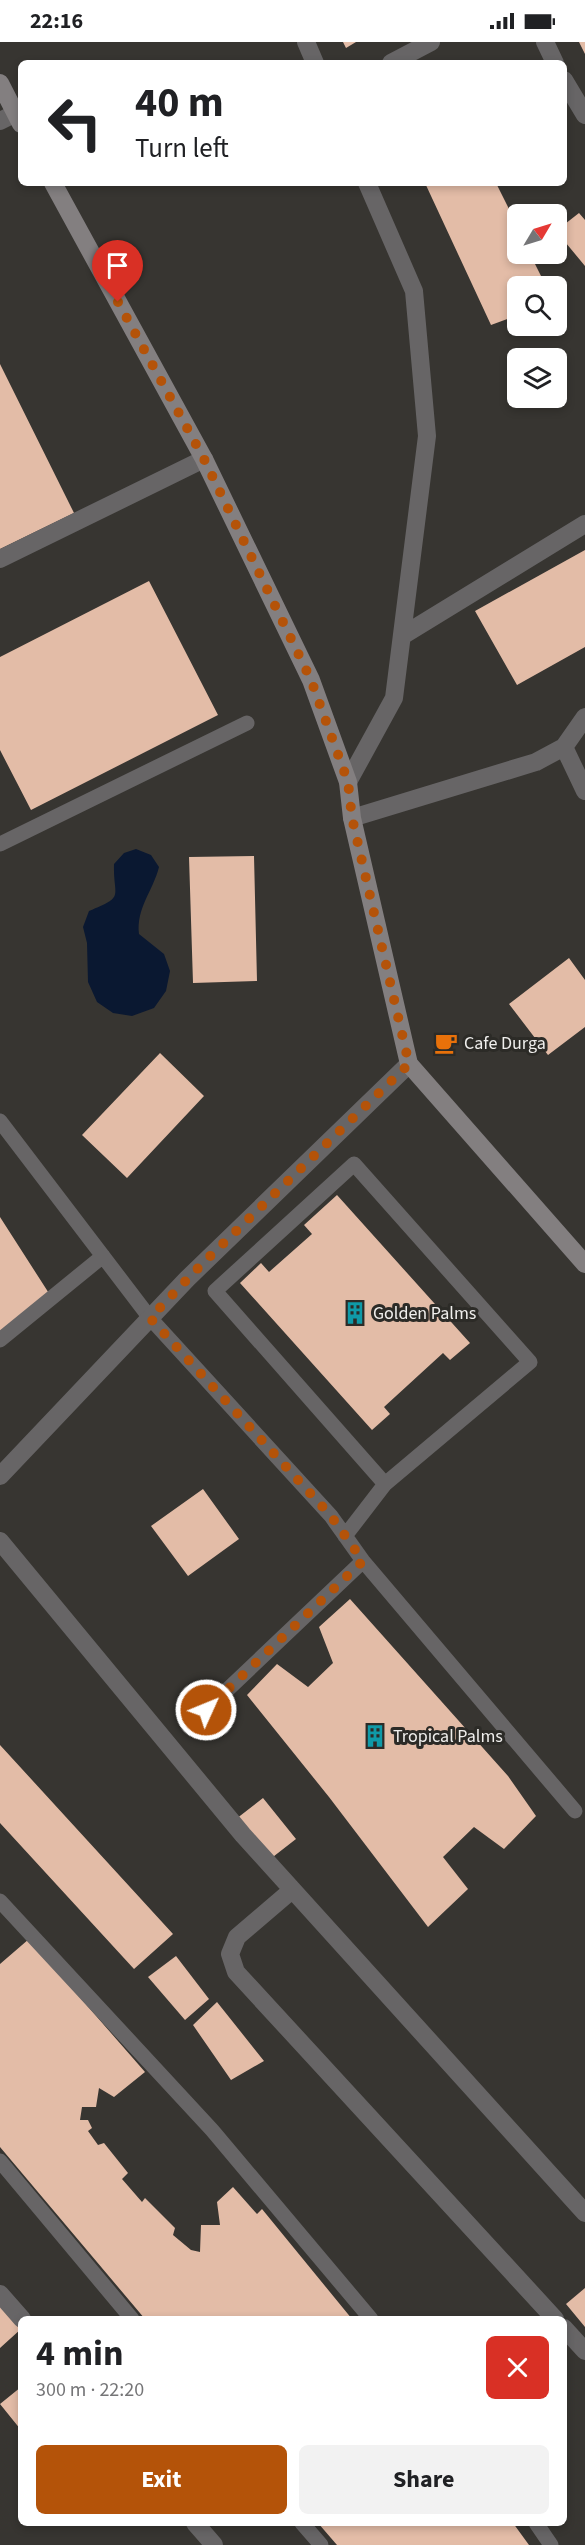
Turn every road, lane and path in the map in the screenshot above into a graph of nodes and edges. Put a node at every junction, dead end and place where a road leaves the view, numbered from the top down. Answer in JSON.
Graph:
{"nodes":[{"id":1,"x":306,"y":42,"type":"edge"},
{"id":2,"x":431,"y":42,"type":"edge"},
{"id":3,"x":545,"y":42,"type":"edge"},
{"id":4,"x":314,"y":60,"type":"edge"},
{"id":5,"x":397,"y":60,"type":"edge"},
{"id":6,"x":554,"y":60,"type":"edge"},
{"id":7,"x":0,"y":83,"type":"edge"},
{"id":8,"x":567,"y":86,"type":"edge"},
{"id":9,"x":585,"y":115,"type":"edge"},
{"id":10,"x":12,"y":119,"type":"edge"},
{"id":11,"x":55,"y":186,"type":"edge"},
{"id":12,"x":369,"y":186,"type":"edge"},
{"id":13,"x":204,"y":459,"type":"junction"},
{"id":14,"x":585,"y":524,"type":"edge"},
{"id":15,"x":0,"y":559,"type":"edge"},
{"id":16,"x":402,"y":636,"type":"junction"},
{"id":17,"x":585,"y":717,"type":"edge"},
{"id":18,"x":247,"y":723,"type":"dead end"},
{"id":19,"x":564,"y":747,"type":"junction"},
{"id":20,"x":348,"y":782,"type":"junction"},
{"id":21,"x":585,"y":791,"type":"edge"},
{"id":22,"x":352,"y":818,"type":"junction"},
{"id":23,"x":0,"y":844,"type":"edge"},
{"id":24,"x":409,"y":1064,"type":"junction"},
{"id":25,"x":0,"y":1121,"type":"edge"},
{"id":26,"x":103,"y":1256,"type":"junction"},
{"id":27,"x":585,"y":1264,"type":"edge"},
{"id":28,"x":150,"y":1318,"type":"junction"},
{"id":29,"x":0,"y":1340,"type":"edge"},
{"id":30,"x":0,"y":1476,"type":"edge"},
{"id":31,"x":385,"y":1484,"type":"junction"},
{"id":32,"x":345,"y":1536,"type":"junction"},
{"id":33,"x":0,"y":1541,"type":"edge"},
{"id":34,"x":363,"y":1561,"type":"junction"},
{"id":35,"x":206,"y":1710,"type":"dead end"},
{"id":36,"x":575,"y":1811,"type":"dead end"},
{"id":37,"x":292,"y":1890,"type":"junction"},
{"id":38,"x":0,"y":1901,"type":"edge"},
{"id":39,"x":0,"y":2161,"type":"edge"},
{"id":40,"x":585,"y":2212,"type":"edge"},
{"id":41,"x":0,"y":2294,"type":"edge"},
{"id":42,"x":19,"y":2316,"type":"edge"},
{"id":43,"x":129,"y":2316,"type":"edge"},
{"id":44,"x":369,"y":2316,"type":"edge"},
{"id":45,"x":552,"y":2316,"type":"edge"},
{"id":46,"x":567,"y":2331,"type":"edge"},
{"id":47,"x":585,"y":2351,"type":"edge"},
{"id":48,"x":198,"y":2526,"type":"edge"},
{"id":49,"x":305,"y":2526,"type":"edge"},
{"id":50,"x":538,"y":2526,"type":"edge"},
{"id":51,"x":214,"y":2545,"type":"edge"},
{"id":52,"x":321,"y":2545,"type":"edge"},
{"id":53,"x":551,"y":2545,"type":"edge"}],
"edges":[{"from":1,"to":4,"type":"street"},
{"from":2,"to":5,"type":"street"},
{"from":3,"to":6,"type":"street"},
{"from":7,"to":10,"type":"street"},
{"from":8,"to":9,"type":"street"},
{"from":11,"to":13,"type":"street"},
{"from":12,"to":16,"type":"street"},
{"from":13,"to":15,"type":"street"},
{"from":13,"to":20,"type":"street"},
{"from":14,"to":16,"type":"street"},
{"from":16,"to":20,"type":"street"},
{"from":17,"to":19,"type":"street"},
{"from":18,"to":23,"type":"lane"},
{"from":19,"to":21,"type":"street"},
{"from":19,"to":22,"type":"street"},
{"from":20,"to":22,"type":"street"},
{"from":22,"to":24,"type":"street"},
{"from":24,"to":27,"type":"street"},
{"from":24,"to":28,"type":"street"},
{"from":25,"to":26,"type":"lane"},
{"from":26,"to":28,"type":"lane"},
{"from":26,"to":29,"type":"lane"},
{"from":28,"to":30,"type":"street"},
{"from":28,"to":32,"type":"lane"},
{"from":31,"to":31,"type":"lane"},
{"from":31,"to":32,"type":"lane"},
{"from":32,"to":34,"type":"lane"},
{"from":33,"to":37,"type":"street"},
{"from":34,"to":35,"type":"lane"},
{"from":34,"to":36,"type":"lane"},
{"from":37,"to":40,"type":"street"},
{"from":37,"to":45,"type":"street"},
{"from":38,"to":44,"type":"lane"},
{"from":39,"to":43,"type":"lane"},
{"from":41,"to":42,"type":"street"},
{"from":46,"to":47,"type":"street"},
{"from":48,"to":51,"type":"street"},
{"from":49,"to":52,"type":"lane"},
{"from":50,"to":53,"type":"lane"}]}
